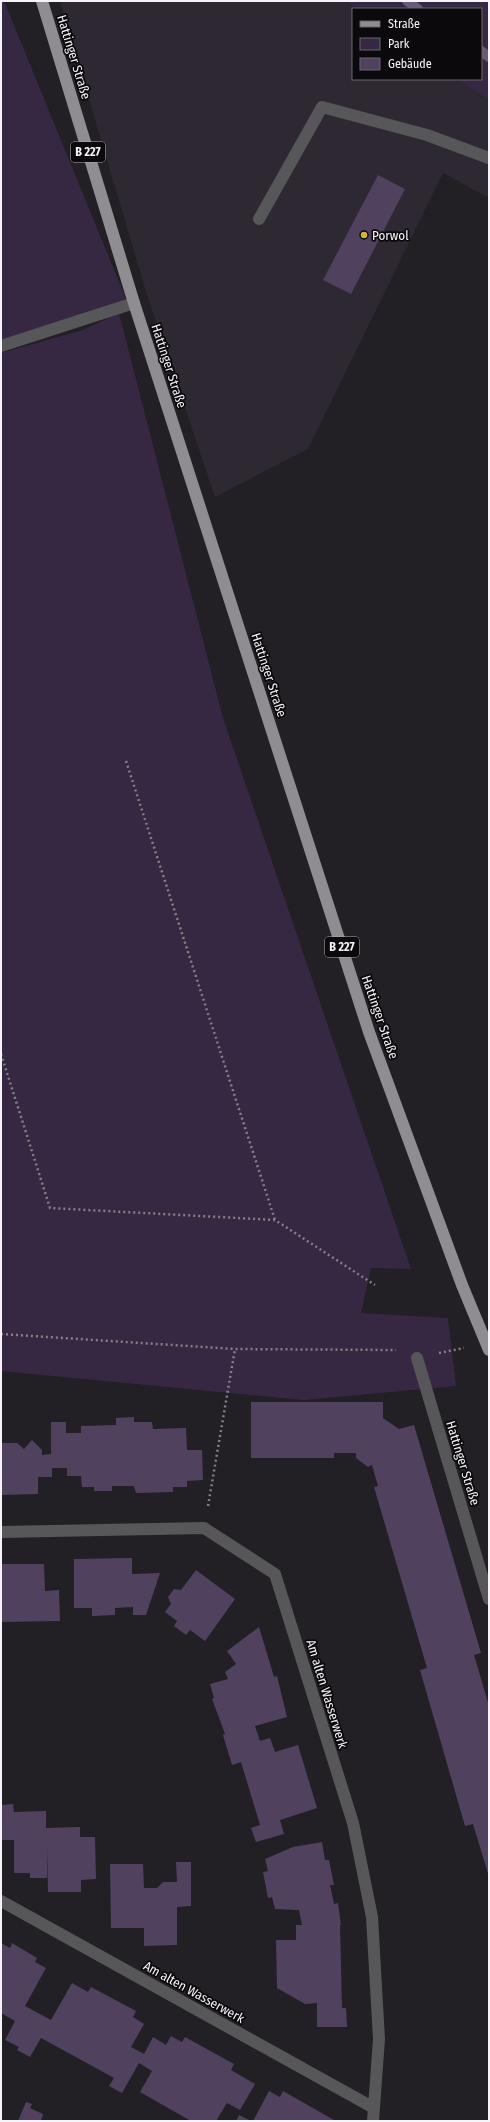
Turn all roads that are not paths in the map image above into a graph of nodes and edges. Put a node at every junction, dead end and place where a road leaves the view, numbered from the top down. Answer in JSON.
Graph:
{"nodes":[{"id":1,"x":42,"y":1,"type":"edge"},
{"id":2,"x":489,"y":158,"type":"edge"},
{"id":3,"x":259,"y":219,"type":"dead end"},
{"id":4,"x":134,"y":303,"type":"junction"},
{"id":5,"x":1,"y":346,"type":"edge"},
{"id":6,"x":488,"y":1347,"type":"edge"},
{"id":7,"x":417,"y":1358,"type":"road end"},
{"id":8,"x":1,"y":1532,"type":"edge"},
{"id":9,"x":489,"y":1599,"type":"edge"},
{"id":10,"x":1,"y":1901,"type":"edge"},
{"id":11,"x":374,"y":2108,"type":"junction"},
{"id":12,"x":372,"y":2121,"type":"edge"}],
"edges":[{"from":1,"to":4,"type":"main road","name":"Hattinger Straße","number":"B 227"},
{"from":2,"to":3,"type":"street"},
{"from":4,"to":5,"type":"street"},
{"from":4,"to":6,"type":"main road","name":"Hattinger Straße","number":"B 227"},
{"from":7,"to":9,"type":"street","name":"Hattinger Straße"},
{"from":8,"to":11,"type":"street","name":"Am alten Wasserwerk"},
{"from":10,"to":11,"type":"street","name":"Am alten Wasserwerk"},
{"from":11,"to":12,"type":"street","name":"Am alten Wasserwerk"}]}
